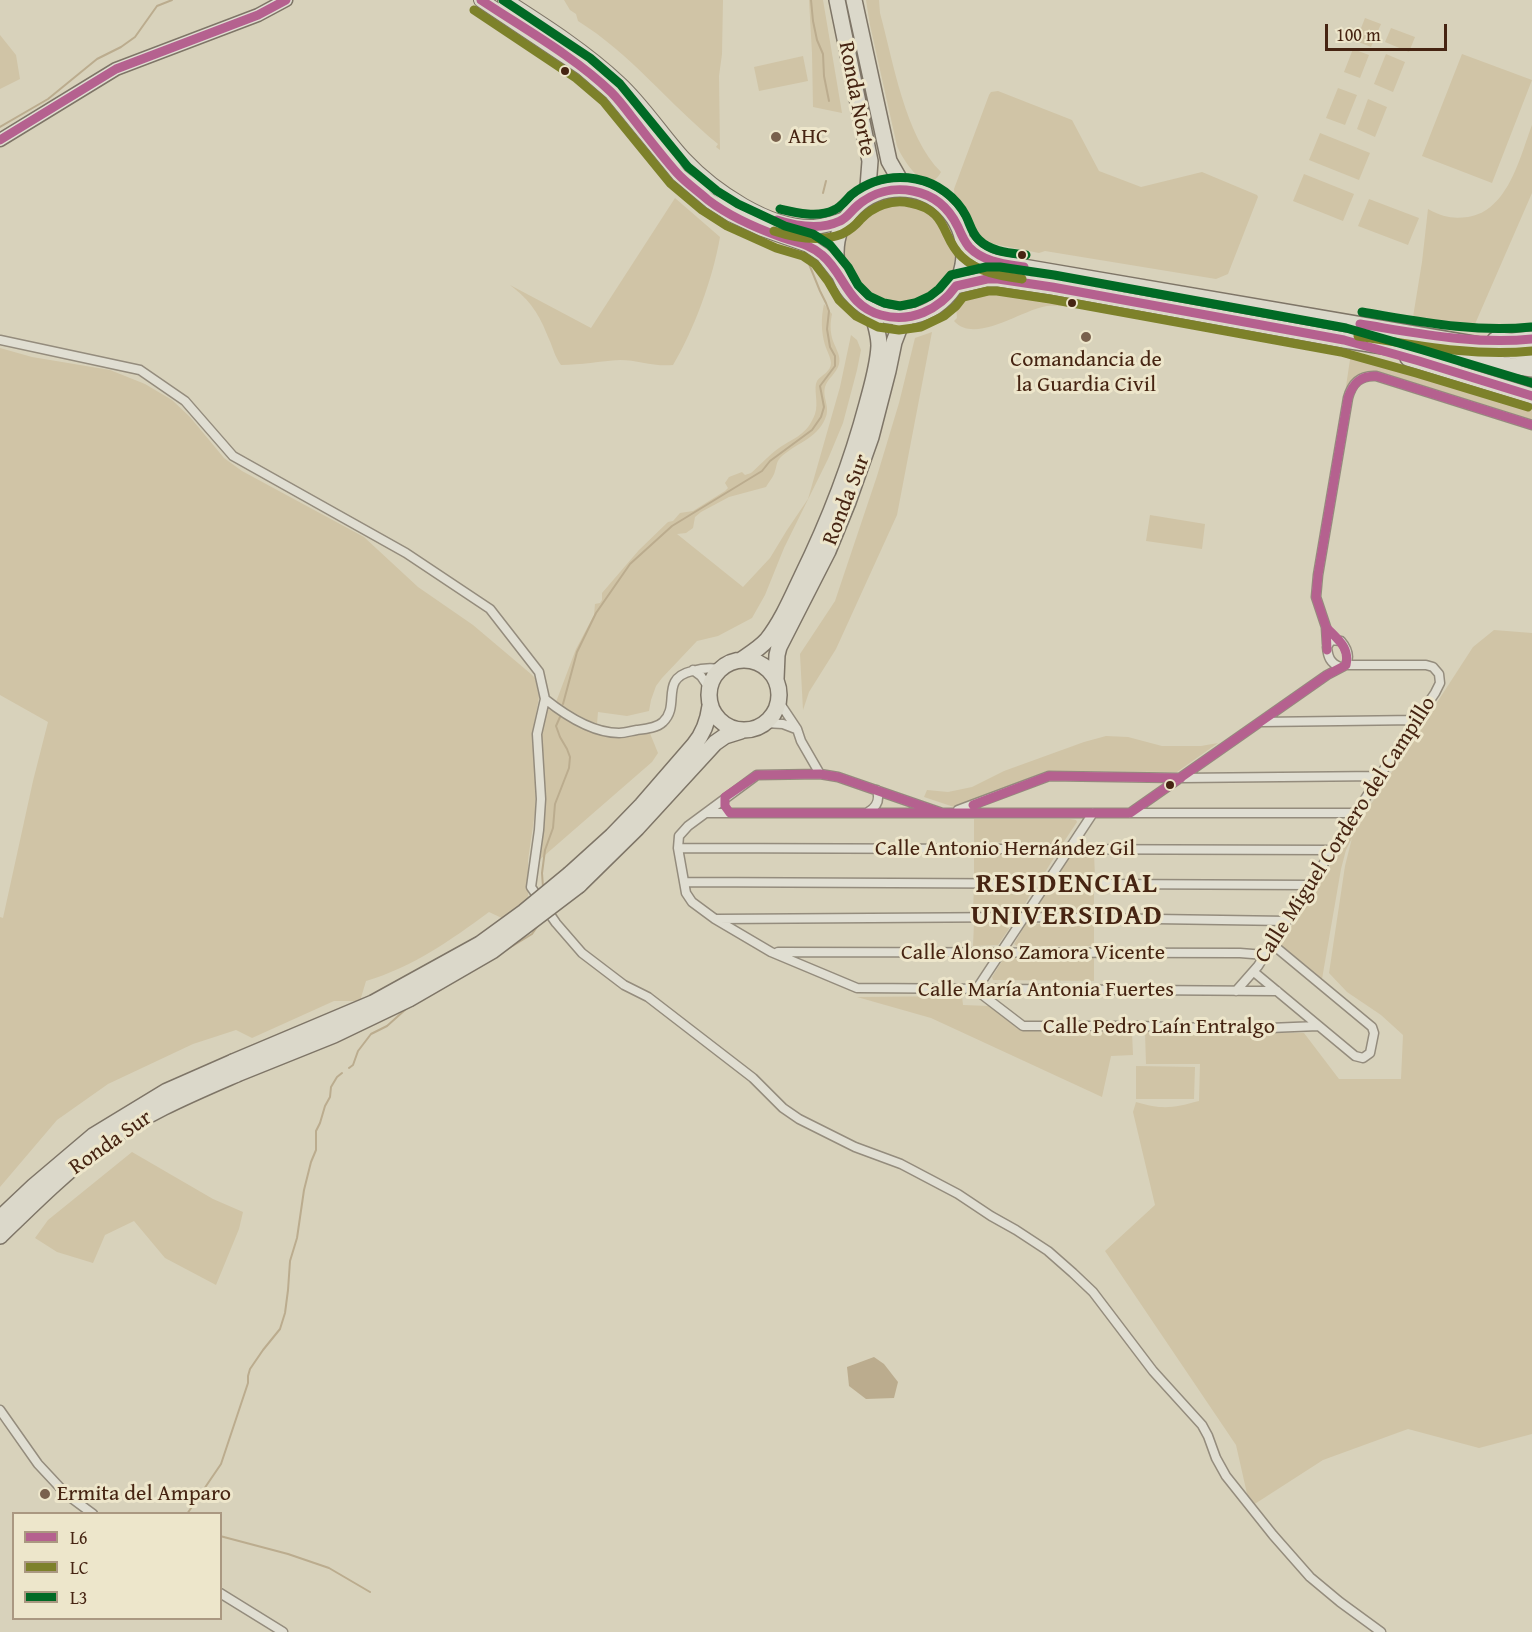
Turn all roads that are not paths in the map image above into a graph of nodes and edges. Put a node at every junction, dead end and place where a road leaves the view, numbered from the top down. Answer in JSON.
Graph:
{"nodes":[{"id":1,"x":286,"y":0,"type":"edge"},
{"id":2,"x":481,"y":0,"type":"edge"},
{"id":3,"x":505,"y":0,"type":"edge"},
{"id":4,"x":517,"y":0,"type":"edge"},
{"id":5,"x":837,"y":0,"type":"edge"},
{"id":6,"x":854,"y":0,"type":"edge"},
{"id":7,"x":534,"y":19,"type":"junction"},
{"id":8,"x":0,"y":140,"type":"edge"},
{"id":9,"x":908,"y":189,"type":"junction"},
{"id":10,"x":865,"y":199,"type":"junction"},
{"id":11,"x":845,"y":219,"type":"junction"},
{"id":12,"x":963,"y":240,"type":"junction"},
{"id":13,"x":838,"y":274,"type":"junction"},
{"id":14,"x":956,"y":286,"type":"junction"},
{"id":15,"x":871,"y":310,"type":"junction"},
{"id":16,"x":908,"y":317,"type":"junction"},
{"id":17,"x":1438,"y":337,"type":"junction"},
{"id":18,"x":1344,"y":339,"type":"junction"},
{"id":19,"x":1532,"y":339,"type":"edge"},
{"id":20,"x":0,"y":340,"type":"edge"},
{"id":21,"x":1532,"y":354,"type":"edge"},
{"id":22,"x":1532,"y":369,"type":"edge"},
{"id":23,"x":1532,"y":396,"type":"edge"},
{"id":24,"x":1532,"y":424,"type":"edge"},
{"id":25,"x":1326,"y":627,"type":"junction"},
{"id":26,"x":1338,"y":640,"type":"junction"},
{"id":27,"x":1328,"y":644,"type":"junction"},
{"id":28,"x":741,"y":660,"type":"junction"},
{"id":29,"x":1341,"y":663,"type":"junction"},
{"id":30,"x":719,"y":669,"type":"junction"},
{"id":31,"x":693,"y":670,"type":"junction"},
{"id":32,"x":776,"y":679,"type":"junction"},
{"id":33,"x":709,"y":688,"type":"junction"},
{"id":34,"x":545,"y":699,"type":"junction"},
{"id":35,"x":779,"y":702,"type":"junction"},
{"id":36,"x":710,"y":706,"type":"junction"},
{"id":37,"x":1417,"y":720,"type":"junction"},
{"id":38,"x":1261,"y":722,"type":"junction"},
{"id":39,"x":765,"y":723,"type":"junction"},
{"id":40,"x":797,"y":729,"type":"junction"},
{"id":41,"x":741,"y":730,"type":"junction"},
{"id":42,"x":1204,"y":761,"type":"junction"},
{"id":43,"x":820,"y":774,"type":"junction"},
{"id":44,"x":1381,"y":776,"type":"junction"},
{"id":45,"x":1212,"y":777,"type":"junction"},
{"id":46,"x":1181,"y":778,"type":"junction"},
{"id":47,"x":877,"y":790,"type":"junction"},
{"id":48,"x":1153,"y":796,"type":"junction"},
{"id":49,"x":725,"y":797,"type":"junction"},
{"id":50,"x":904,"y":799,"type":"junction"},
{"id":51,"x":989,"y":799,"type":"junction"},
{"id":52,"x":705,"y":813,"type":"junction"},
{"id":53,"x":730,"y":813,"type":"junction"},
{"id":54,"x":868,"y":813,"type":"junction"},
{"id":55,"x":895,"y":813,"type":"junction"},
{"id":56,"x":947,"y":813,"type":"junction"},
{"id":57,"x":991,"y":813,"type":"junction"},
{"id":58,"x":1093,"y":813,"type":"junction"},
{"id":59,"x":1130,"y":813,"type":"junction"},
{"id":60,"x":1157,"y":813,"type":"junction"},
{"id":61,"x":1332,"y":813,"type":"junction"},
{"id":62,"x":1357,"y":813,"type":"junction"},
{"id":63,"x":1348,"y":826,"type":"junction"},
{"id":64,"x":678,"y":848,"type":"junction"},
{"id":65,"x":1069,"y":849,"type":"junction"},
{"id":66,"x":1333,"y":850,"type":"junction"},
{"id":67,"x":575,"y":880,"type":"junction"},
{"id":68,"x":684,"y":882,"type":"junction"},
{"id":69,"x":1045,"y":884,"type":"junction"},
{"id":70,"x":1294,"y":885,"type":"junction"},
{"id":71,"x":1311,"y":885,"type":"junction"},
{"id":72,"x":1303,"y":896,"type":"junction"},
{"id":73,"x":1024,"y":917,"type":"junction"},
{"id":74,"x":747,"y":918,"type":"junction"},
{"id":75,"x":715,"y":919,"type":"junction"},
{"id":76,"x":1287,"y":921,"type":"junction"},
{"id":77,"x":743,"y":936,"type":"junction"},
{"id":78,"x":1272,"y":944,"type":"junction"},
{"id":79,"x":771,"y":952,"type":"junction"},
{"id":80,"x":817,"y":952,"type":"junction"},
{"id":81,"x":1000,"y":953,"type":"junction"},
{"id":82,"x":1250,"y":954,"type":"junction"},
{"id":83,"x":1265,"y":955,"type":"junction"},
{"id":84,"x":1256,"y":969,"type":"junction"},
{"id":85,"x":815,"y":970,"type":"junction"},
{"id":86,"x":976,"y":990,"type":"junction"},
{"id":87,"x":1236,"y":991,"type":"junction"},
{"id":88,"x":1277,"y":991,"type":"junction"},
{"id":89,"x":1318,"y":1026,"type":"junction"},
{"id":90,"x":235,"y":1068,"type":"junction"},
{"id":91,"x":0,"y":1218,"type":"edge"},
{"id":92,"x":0,"y":1236,"type":"edge"},
{"id":93,"x":0,"y":1410,"type":"edge"},
{"id":94,"x":90,"y":1512,"type":"edge"},
{"id":95,"x":222,"y":1594,"type":"edge"},
{"id":96,"x":283,"y":1632,"type":"edge"},
{"id":97,"x":1381,"y":1632,"type":"edge"}],
"edges":[{"from":1,"to":8,"type":"main road"},
{"from":2,"to":13,"type":"main road"},
{"from":3,"to":7,"type":"main road"},
{"from":4,"to":7,"type":"main road"},
{"from":5,"to":10,"type":"highway","name":"Ronda Norte"},
{"from":6,"to":9,"type":"highway","name":"Ronda Norte"},
{"from":7,"to":11,"type":"main road"},
{"from":9,"to":10,"type":"highway"},
{"from":9,"to":12,"type":"highway"},
{"from":10,"to":11,"type":"highway"},
{"from":11,"to":13,"type":"highway"},
{"from":12,"to":14,"type":"highway"},
{"from":12,"to":17,"type":"highway"},
{"from":13,"to":15,"type":"highway"},
{"from":14,"to":16,"type":"highway"},
{"from":14,"to":18,"type":"highway"},
{"from":15,"to":16,"type":"highway"},
{"from":15,"to":28,"type":"highway","name":"Ronda Sur"},
{"from":16,"to":32,"type":"highway","name":"Ronda Sur"},
{"from":17,"to":19,"type":"highway"},
{"from":17,"to":21,"type":"highway"},
{"from":18,"to":22,"type":"highway"},
{"from":18,"to":23,"type":"highway"},
{"from":20,"to":34,"type":"street"},
{"from":24,"to":25,"type":"street"},
{"from":25,"to":26,"type":"street"},
{"from":25,"to":27,"type":"street"},
{"from":26,"to":27,"type":"street"},
{"from":26,"to":29,"type":"street"},
{"from":27,"to":29,"type":"street"},
{"from":28,"to":30,"type":"highway"},
{"from":28,"to":32,"type":"highway"},
{"from":29,"to":37,"type":"street","name":"Calle Miguel Cordero del Campillo"},
{"from":29,"to":38,"type":"street"},
{"from":30,"to":31,"type":"street"},
{"from":30,"to":33,"type":"highway"},
{"from":31,"to":33,"type":"street"},
{"from":31,"to":34,"type":"street"},
{"from":32,"to":35,"type":"highway"},
{"from":33,"to":36,"type":"highway"},
{"from":34,"to":97,"type":"street"},
{"from":35,"to":39,"type":"highway"},
{"from":35,"to":40,"type":"street"},
{"from":36,"to":41,"type":"highway"},
{"from":36,"to":67,"type":"highway"},
{"from":37,"to":38,"type":"street"},
{"from":37,"to":44,"type":"street","name":"Calle Miguel Cordero del Campillo"},
{"from":38,"to":42,"type":"street"},
{"from":39,"to":40,"type":"street"},
{"from":39,"to":41,"type":"highway"},
{"from":40,"to":43,"type":"street"},
{"from":41,"to":67,"type":"highway"},
{"from":42,"to":45,"type":"street"},
{"from":42,"to":46,"type":"street"},
{"from":43,"to":47,"type":"street"},
{"from":43,"to":49,"type":"street"},
{"from":44,"to":45,"type":"street"},
{"from":44,"to":62,"type":"street","name":"Calle Miguel Cordero del Campillo"},
{"from":45,"to":46,"type":"street"},
{"from":46,"to":48,"type":"street"},
{"from":46,"to":51,"type":"street"},
{"from":47,"to":50,"type":"street"},
{"from":47,"to":54,"type":"street"},
{"from":47,"to":55,"type":"street"},
{"from":48,"to":59,"type":"street"},
{"from":48,"to":60,"type":"street"},
{"from":49,"to":52,"type":"street"},
{"from":49,"to":53,"type":"street"},
{"from":50,"to":55,"type":"street"},
{"from":50,"to":56,"type":"street"},
{"from":51,"to":56,"type":"street"},
{"from":51,"to":57,"type":"street"},
{"from":52,"to":53,"type":"street"},
{"from":52,"to":64,"type":"street"},
{"from":53,"to":54,"type":"street"},
{"from":54,"to":55,"type":"street"},
{"from":55,"to":56,"type":"street"},
{"from":56,"to":57,"type":"street"},
{"from":57,"to":58,"type":"street"},
{"from":58,"to":59,"type":"street"},
{"from":58,"to":65,"type":"street"},
{"from":59,"to":60,"type":"street"},
{"from":60,"to":61,"type":"street"},
{"from":61,"to":62,"type":"street"},
{"from":61,"to":63,"type":"street"},
{"from":62,"to":63,"type":"street","name":"Calle Miguel Cordero del Campillo"},
{"from":63,"to":66,"type":"street","name":"Calle Miguel Cordero del Campillo"},
{"from":64,"to":65,"type":"street","name":"Calle Antonio Hernández Gil"},
{"from":64,"to":68,"type":"street"},
{"from":65,"to":66,"type":"street","name":"Calle Antonio Hernández Gil"},
{"from":65,"to":69,"type":"street"},
{"from":66,"to":71,"type":"street","name":"Calle Miguel Cordero del Campillo"},
{"from":67,"to":90,"type":"highway","bridge":true},
{"from":68,"to":69,"type":"street"},
{"from":68,"to":75,"type":"street"},
{"from":69,"to":70,"type":"street"},
{"from":69,"to":73,"type":"street"},
{"from":70,"to":71,"type":"street"},
{"from":70,"to":72,"type":"street"},
{"from":71,"to":72,"type":"street","name":"Calle Miguel Cordero del Campillo"},
{"from":72,"to":76,"type":"street","name":"Calle Miguel Cordero del Campillo"},
{"from":73,"to":74,"type":"street"},
{"from":73,"to":76,"type":"street"},
{"from":73,"to":81,"type":"street"},
{"from":74,"to":75,"type":"street"},
{"from":74,"to":77,"type":"street"},
{"from":75,"to":77,"type":"street"},
{"from":76,"to":78,"type":"street","name":"Calle Miguel Cordero del Campillo"},
{"from":77,"to":79,"type":"street"},
{"from":78,"to":83,"type":"street","name":"Calle Miguel Cordero del Campillo"},
{"from":78,"to":89,"type":"street"},
{"from":79,"to":80,"type":"street","name":"Calle Alonso Zamora Vicente"},
{"from":79,"to":85,"type":"street"},
{"from":80,"to":81,"type":"street","name":"Calle Alonso Zamora Vicente"},
{"from":80,"to":85,"type":"street"},
{"from":81,"to":82,"type":"street","name":"Calle Alonso Zamora Vicente"},
{"from":81,"to":86,"type":"street"},
{"from":82,"to":83,"type":"street","name":"Calle Alonso Zamora Vicente"},
{"from":82,"to":84,"type":"street"},
{"from":83,"to":84,"type":"street","name":"Calle Miguel Cordero del Campillo"},
{"from":84,"to":87,"type":"street","name":"Calle Miguel Cordero del Campillo"},
{"from":84,"to":88,"type":"street"},
{"from":85,"to":86,"type":"street","name":"Calle María Antonia Fuertes"},
{"from":86,"to":87,"type":"street","name":"Calle María Antonia Fuertes"},
{"from":86,"to":89,"type":"street","name":"Calle Pedro Laín Entralgo"},
{"from":87,"to":88,"type":"street","name":"Calle María Antonia Fuertes"},
{"from":88,"to":89,"type":"street"},
{"from":90,"to":91,"type":"highway","name":"Ronda Sur"},
{"from":90,"to":92,"type":"highway","name":"Ronda Sur"},
{"from":93,"to":94,"type":"street"},
{"from":95,"to":96,"type":"street"}]}
